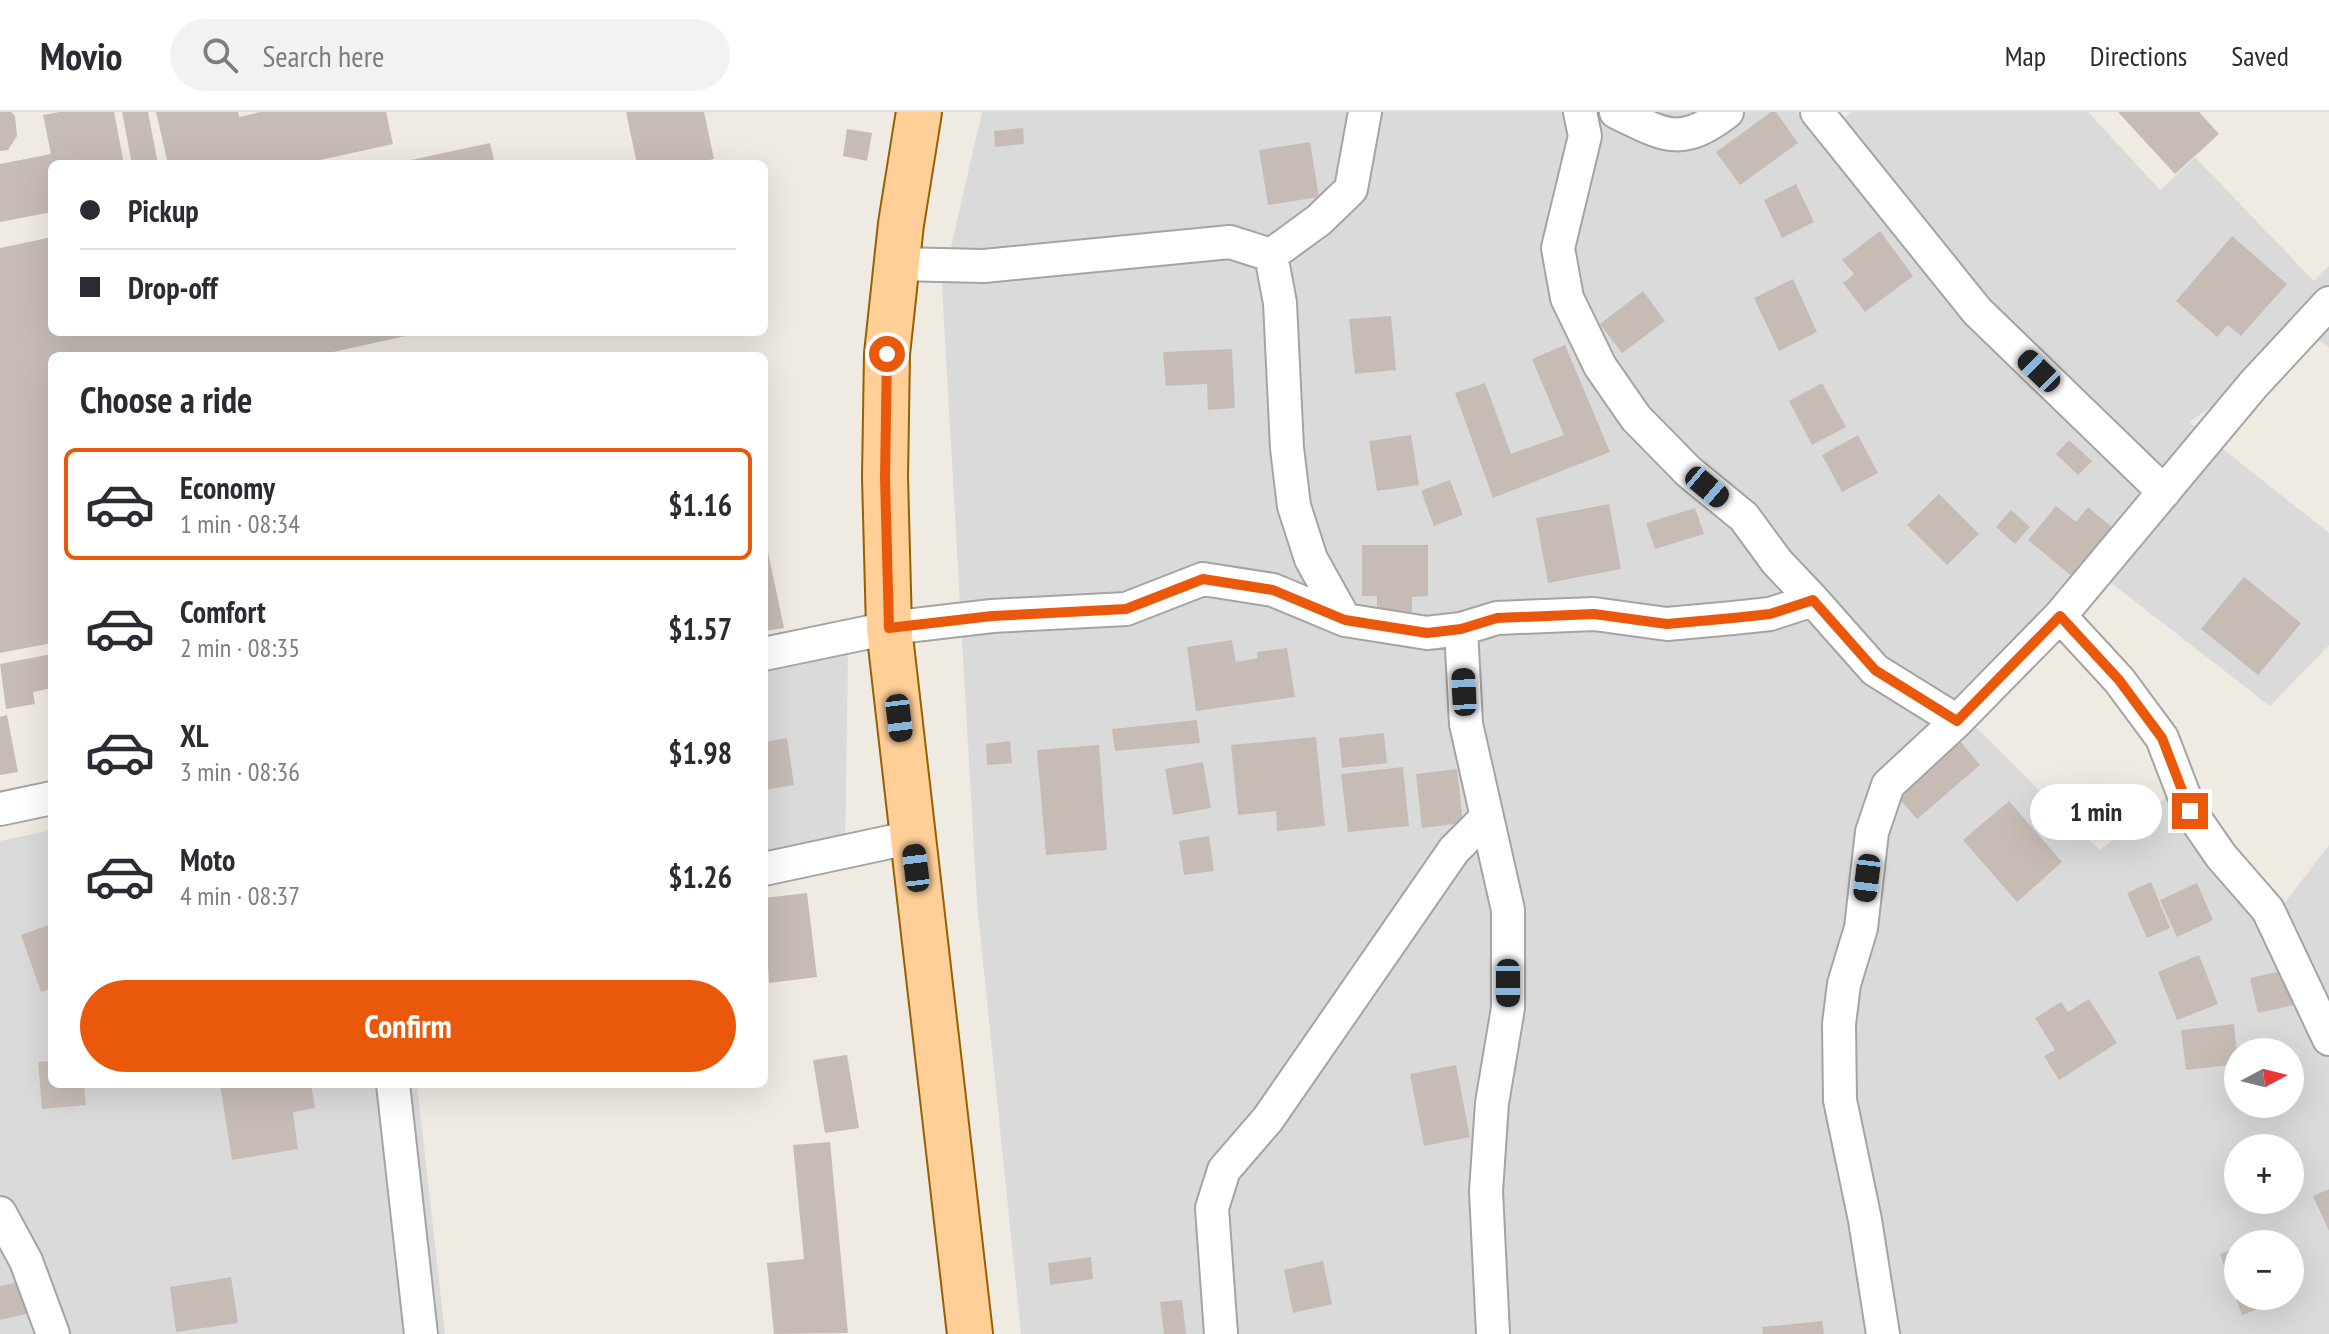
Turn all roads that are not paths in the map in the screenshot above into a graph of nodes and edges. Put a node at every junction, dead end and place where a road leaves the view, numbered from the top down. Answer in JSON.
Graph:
{"nodes":[{"id":1,"x":919,"y":112,"type":"edge"},
{"id":2,"x":1365,"y":112,"type":"edge"},
{"id":3,"x":1580,"y":112,"type":"edge"},
{"id":4,"x":1616,"y":112,"type":"edge"},
{"id":5,"x":1727,"y":112,"type":"edge"},
{"id":6,"x":1817,"y":112,"type":"edge"},
{"id":7,"x":1271,"y":255,"type":"junction"},
{"id":8,"x":896,"y":264,"type":"junction"},
{"id":9,"x":2329,"y":303,"type":"edge"},
{"id":10,"x":2164,"y":492,"type":"junction"},
{"id":11,"x":1813,"y":600,"type":"junction"},
{"id":12,"x":2060,"y":616,"type":"junction"},
{"id":13,"x":1345,"y":620,"type":"junction"},
{"id":14,"x":889,"y":628,"type":"junction"},
{"id":15,"x":1461,"y":629,"type":"junction"},
{"id":16,"x":768,"y":653,"type":"edge"},
{"id":17,"x":1957,"y":721,"type":"junction"},
{"id":18,"x":48,"y":799,"type":"edge"},
{"id":19,"x":0,"y":809,"type":"edge"},
{"id":20,"x":1485,"y":819,"type":"junction"},
{"id":21,"x":913,"y":837,"type":"junction"},
{"id":22,"x":768,"y":868,"type":"edge"},
{"id":23,"x":2329,"y":1039,"type":"edge"},
{"id":24,"x":393,"y":1088,"type":"edge"},
{"id":25,"x":0,"y":1213,"type":"edge"},
{"id":26,"x":53,"y":1334,"type":"edge"},
{"id":27,"x":421,"y":1334,"type":"edge"},
{"id":28,"x":970,"y":1334,"type":"edge"},
{"id":29,"x":1221,"y":1334,"type":"edge"},
{"id":30,"x":1493,"y":1334,"type":"edge"},
{"id":31,"x":1883,"y":1334,"type":"edge"}],
"edges":[{"from":1,"to":8,"type":"main road"},
{"from":2,"to":7,"type":"street"},
{"from":3,"to":11,"type":"street"},
{"from":4,"to":5,"type":"street"},
{"from":6,"to":10,"type":"street"},
{"from":7,"to":8,"type":"street"},
{"from":7,"to":13,"type":"street"},
{"from":8,"to":14,"type":"main road"},
{"from":9,"to":10,"type":"street"},
{"from":10,"to":12,"type":"street"},
{"from":11,"to":15,"type":"street"},
{"from":11,"to":17,"type":"street"},
{"from":12,"to":17,"type":"street"},
{"from":12,"to":23,"type":"street"},
{"from":13,"to":14,"type":"street"},
{"from":13,"to":15,"type":"street"},
{"from":14,"to":16,"type":"street"},
{"from":14,"to":21,"type":"main road"},
{"from":15,"to":20,"type":"street"},
{"from":17,"to":31,"type":"street"},
{"from":18,"to":19,"type":"street"},
{"from":20,"to":29,"type":"street"},
{"from":20,"to":30,"type":"street"},
{"from":21,"to":22,"type":"street"},
{"from":21,"to":28,"type":"main road"},
{"from":24,"to":27,"type":"street"},
{"from":25,"to":26,"type":"street"}]}
